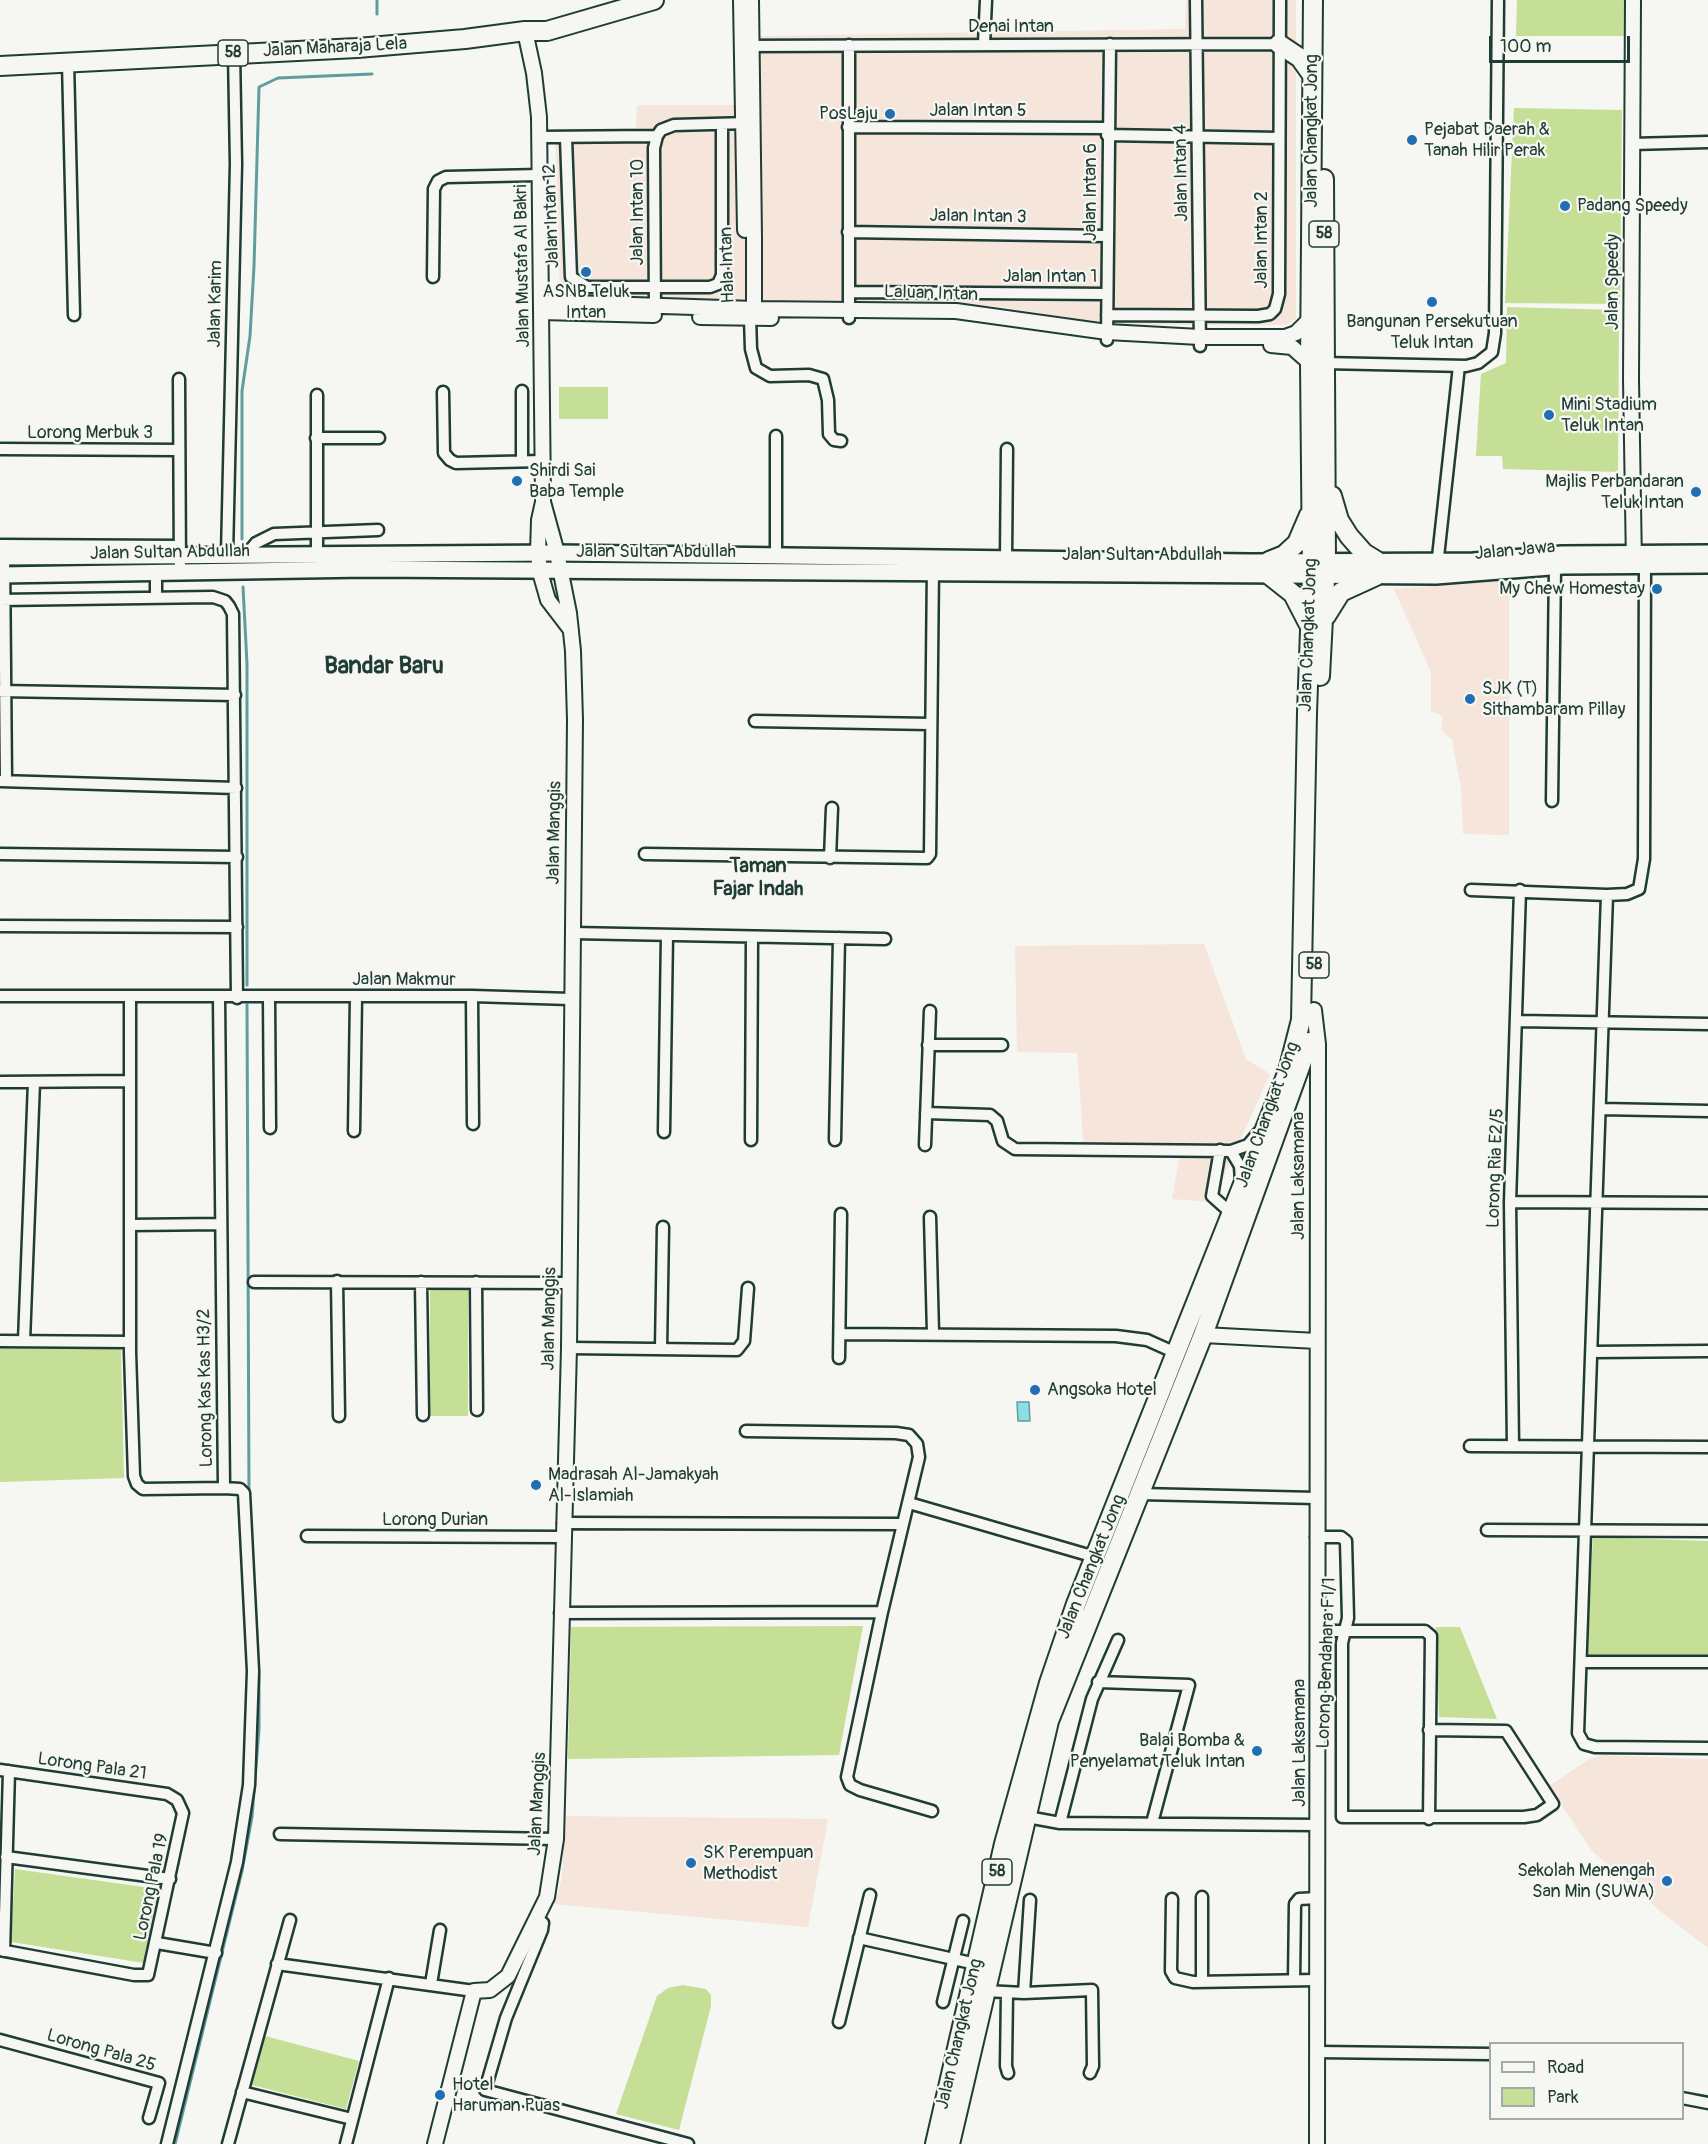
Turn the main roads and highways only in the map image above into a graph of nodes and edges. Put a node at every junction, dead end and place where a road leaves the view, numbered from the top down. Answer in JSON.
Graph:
{"nodes":[{"id":1,"x":617,"y":0,"type":"edge"},
{"id":2,"x":654,"y":0,"type":"edge"},
{"id":3,"x":1313,"y":0,"type":"edge"},
{"id":4,"x":1324,"y":0,"type":"edge"},
{"id":5,"x":525,"y":30,"type":"junction"},
{"id":6,"x":1280,"y":44,"type":"road end"},
{"id":7,"x":0,"y":66,"type":"edge"},
{"id":8,"x":1312,"y":75,"type":"junction"},
{"id":9,"x":1317,"y":363,"type":"junction"},
{"id":10,"x":1326,"y":468,"type":"junction"},
{"id":11,"x":1311,"y":510,"type":"junction"},
{"id":12,"x":1,"y":553,"type":"edge"},
{"id":13,"x":317,"y":553,"type":"junction"},
{"id":14,"x":1708,"y":554,"type":"edge"},
{"id":15,"x":1640,"y":559,"type":"junction"},
{"id":16,"x":1708,"y":565,"type":"edge"},
{"id":17,"x":1269,"y":568,"type":"junction"},
{"id":18,"x":1319,"y":568,"type":"junction"},
{"id":19,"x":1377,"y":569,"type":"junction"},
{"id":20,"x":344,"y":570,"type":"junction"},
{"id":21,"x":289,"y":571,"type":"junction"},
{"id":22,"x":2,"y":575,"type":"edge"},
{"id":23,"x":1317,"y":624,"type":"junction"},
{"id":24,"x":1234,"y":1252,"type":"junction"},
{"id":25,"x":1203,"y":1286,"type":"junction"},
{"id":26,"x":1108,"y":1572,"type":"junction"},
{"id":27,"x":1076,"y":1604,"type":"junction"},
{"id":28,"x":1019,"y":1815,"type":"junction"},
{"id":29,"x":934,"y":2144,"type":"edge"},
{"id":30,"x":950,"y":2144,"type":"edge"}],
"edges":[{"from":1,"to":5,"type":"highway","name":"Jalan Maharaja Lela","number":"58"},
{"from":2,"to":5,"type":"highway","name":"Jalan Maharaja Lela","number":"58"},
{"from":3,"to":8,"type":"highway","name":"Jalan Changkat Jong","number":"58"},
{"from":4,"to":9,"type":"highway","name":"Jalan Changkat Jong","number":"58"},
{"from":5,"to":7,"type":"highway","name":"Jalan Maharaja Lela","number":"58"},
{"from":6,"to":8,"type":"highway"},
{"from":8,"to":9,"type":"highway","name":"Jalan Changkat Jong","number":"58"},
{"from":9,"to":10,"type":"highway","name":"Jalan Changkat Jong","number":"58"},
{"from":9,"to":11,"type":"highway","name":"Jalan Changkat Jong","number":"58"},
{"from":10,"to":18,"type":"highway","name":"Jalan Changkat Jong","number":"58"},
{"from":10,"to":19,"type":"highway"},
{"from":11,"to":17,"type":"highway"},
{"from":11,"to":18,"type":"highway","name":"Jalan Changkat Jong","number":"58"},
{"from":12,"to":13,"type":"main road","name":"Jalan Sultan Abdullah"},
{"from":13,"to":17,"type":"main road","name":"Jalan Sultan Abdullah"},
{"from":13,"to":20,"type":"main road"},
{"from":13,"to":21,"type":"main road"},
{"from":14,"to":15,"type":"main road","name":"Jalan Jawa"},
{"from":15,"to":16,"type":"main road","name":"Jalan Jawa"},
{"from":15,"to":19,"type":"main road","name":"Jalan Jawa"},
{"from":17,"to":18,"type":"main road","name":"Jalan Sultan Abdullah"},
{"from":17,"to":20,"type":"main road","name":"Jalan Sultan Abdullah"},
{"from":17,"to":23,"type":"highway"},
{"from":18,"to":19,"type":"main road","name":"Jalan Jawa"},
{"from":18,"to":23,"type":"highway","name":"Jalan Changkat Jong","number":"58"},
{"from":19,"to":23,"type":"highway"},
{"from":20,"to":21,"type":"main road","name":"Jalan Sultan Abdullah"},
{"from":21,"to":22,"type":"main road","name":"Jalan Sultan Abdullah"},
{"from":23,"to":24,"type":"highway","name":"Jalan Changkat Jong","number":"58"},
{"from":23,"to":25,"type":"highway","name":"Jalan Changkat Jong","number":"58"},
{"from":24,"to":25,"type":"highway"},
{"from":24,"to":26,"type":"highway","name":"Jalan Changkat Jong","number":"58"},
{"from":25,"to":27,"type":"highway","name":"Jalan Changkat Jong","number":"58"},
{"from":26,"to":27,"type":"highway"},
{"from":26,"to":28,"type":"highway","name":"Jalan Changkat Jong","number":"58"},
{"from":27,"to":28,"type":"highway","name":"Jalan Changkat Jong","number":"58"},
{"from":28,"to":29,"type":"highway","name":"Jalan Changkat Jong","number":"58"},
{"from":28,"to":30,"type":"highway","name":"Jalan Changkat Jong","number":"58"}]}
